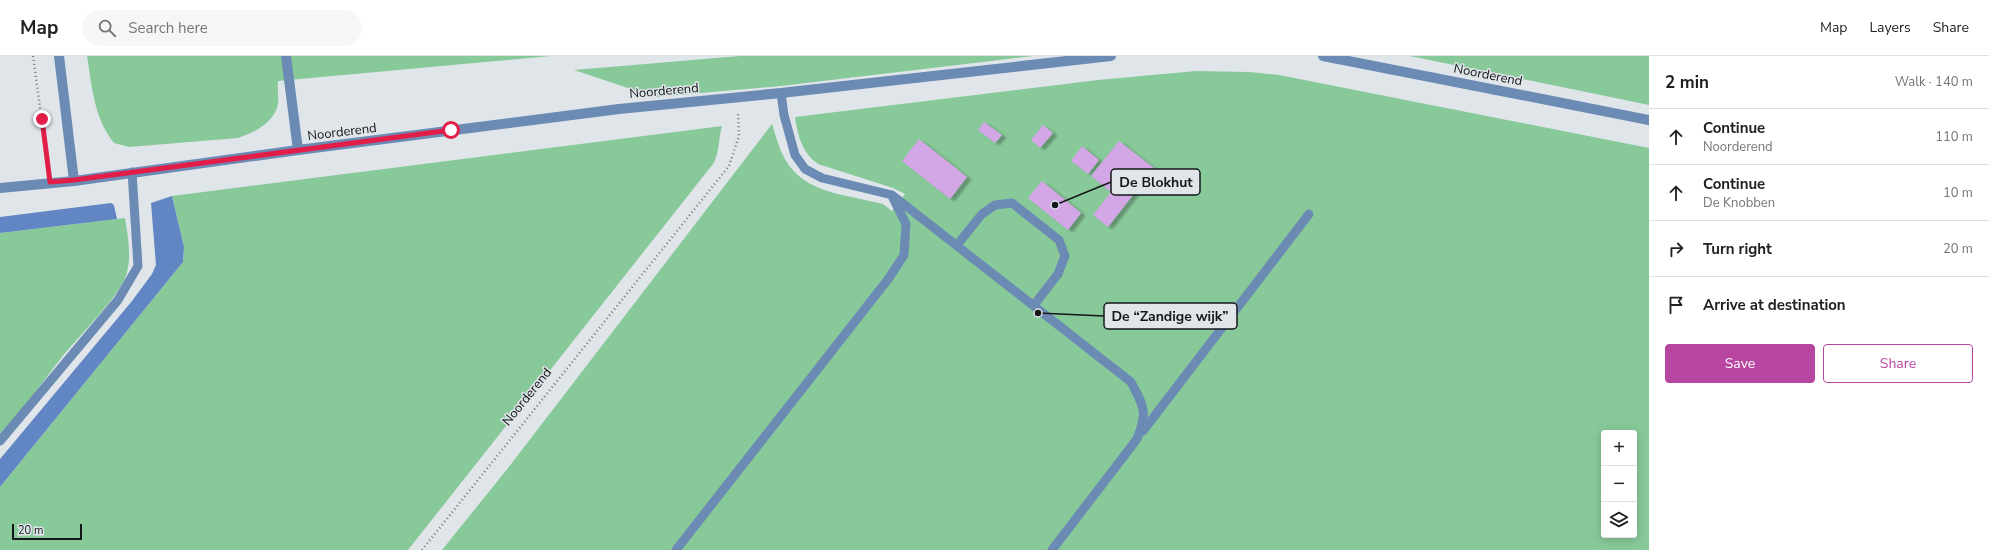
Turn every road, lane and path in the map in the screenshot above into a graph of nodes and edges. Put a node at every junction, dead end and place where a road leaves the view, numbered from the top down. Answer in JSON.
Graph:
{"nodes":[{"id":1,"x":33,"y":56,"type":"edge"},
{"id":2,"x":59,"y":56,"type":"edge"},
{"id":3,"x":286,"y":56,"type":"edge"},
{"id":4,"x":1111,"y":56,"type":"edge"},
{"id":5,"x":1322,"y":56,"type":"edge"},
{"id":6,"x":781,"y":93,"type":"junction"},
{"id":7,"x":738,"y":97,"type":"junction"},
{"id":8,"x":1649,"y":120,"type":"edge"},
{"id":9,"x":298,"y":150,"type":"junction"},
{"id":10,"x":132,"y":172,"type":"junction"},
{"id":11,"x":74,"y":180,"type":"junction"},
{"id":12,"x":50,"y":182,"type":"junction"},
{"id":13,"x":0,"y":188,"type":"edge"},
{"id":14,"x":892,"y":195,"type":"junction"},
{"id":15,"x":1309,"y":214,"type":"dead end"},
{"id":16,"x":957,"y":245,"type":"junction"},
{"id":17,"x":1034,"y":305,"type":"junction"},
{"id":18,"x":1138,"y":439,"type":"junction"},
{"id":19,"x":0,"y":441,"type":"edge"},
{"id":20,"x":422,"y":550,"type":"edge"},
{"id":21,"x":676,"y":550,"type":"edge"},
{"id":22,"x":1052,"y":550,"type":"edge"}],
"edges":[{"from":1,"to":12,"type":"path"},
{"from":2,"to":11,"type":"street"},
{"from":3,"to":9,"type":"street"},
{"from":4,"to":6,"type":"street","name":"Noorderend"},
{"from":5,"to":8,"type":"street","name":"Noorderend"},
{"from":6,"to":7,"type":"street","name":"Noorderend"},
{"from":6,"to":14,"type":"lane"},
{"from":7,"to":9,"type":"street","name":"Noorderend"},
{"from":7,"to":20,"type":"path","name":"Noorderend"},
{"from":9,"to":10,"type":"street","name":"Noorderend"},
{"from":10,"to":11,"type":"street","name":"Noorderend"},
{"from":10,"to":19,"type":"lane"},
{"from":11,"to":12,"type":"street","name":"Noorderend"},
{"from":12,"to":13,"type":"street","name":"Noorderend"},
{"from":14,"to":16,"type":"lane"},
{"from":14,"to":21,"type":"lane"},
{"from":15,"to":18,"type":"lane"},
{"from":16,"to":17,"type":"lane"},
{"from":16,"to":17,"type":"lane"},
{"from":17,"to":18,"type":"lane"},
{"from":18,"to":22,"type":"lane"}]}
